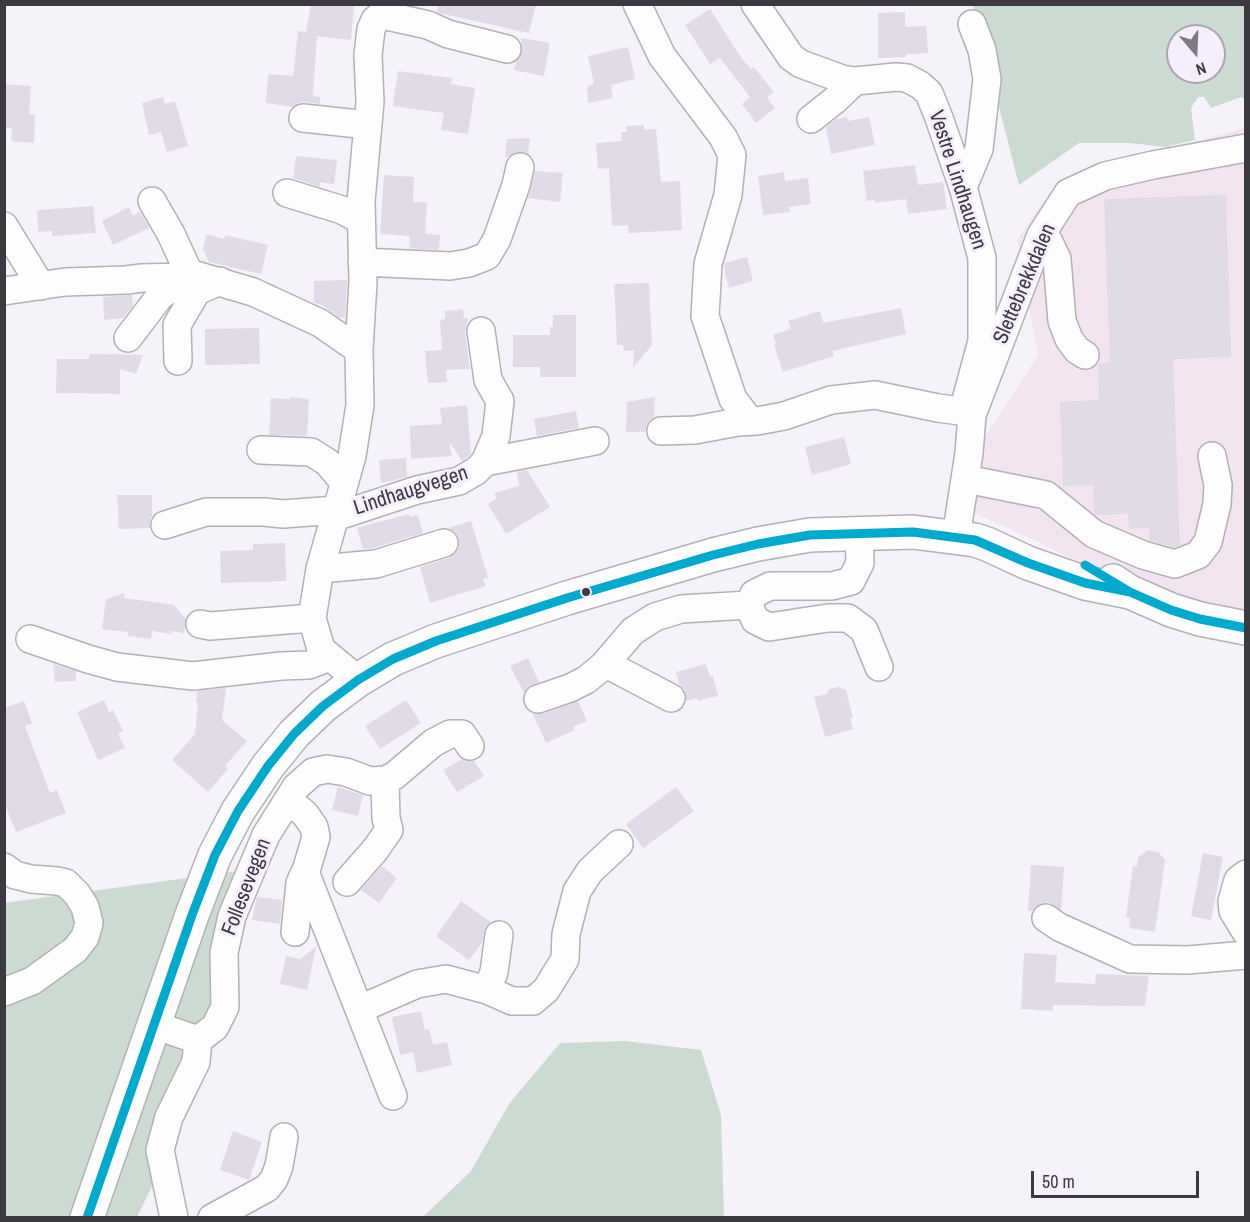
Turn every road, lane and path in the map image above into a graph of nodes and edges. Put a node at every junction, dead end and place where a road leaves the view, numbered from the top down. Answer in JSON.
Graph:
{"nodes":[{"id":1,"x":420,"y":4,"type":"edge"},
{"id":2,"x":637,"y":4,"type":"edge"},
{"id":3,"x":755,"y":4,"type":"edge"},
{"id":4,"x":972,"y":24,"type":"dead end"},
{"id":5,"x":448,"y":34,"type":"junction"},
{"id":6,"x":507,"y":49,"type":"dead end"},
{"id":7,"x":855,"y":81,"type":"junction"},
{"id":8,"x":303,"y":118,"type":"dead end"},
{"id":9,"x":811,"y":119,"type":"dead end"},
{"id":10,"x":368,"y":125,"type":"junction"},
{"id":11,"x":1245,"y":148,"type":"edge"},
{"id":12,"x":520,"y":167,"type":"dead end"},
{"id":13,"x":963,"y":187,"type":"junction"},
{"id":14,"x":287,"y":193,"type":"dead end"},
{"id":15,"x":152,"y":201,"type":"dead end"},
{"id":16,"x":361,"y":220,"type":"junction"},
{"id":17,"x":5,"y":227,"type":"edge"},
{"id":18,"x":1041,"y":235,"type":"junction"},
{"id":19,"x":362,"y":262,"type":"junction"},
{"id":20,"x":192,"y":274,"type":"junction"},
{"id":21,"x":220,"y":281,"type":"junction"},
{"id":22,"x":40,"y":286,"type":"junction"},
{"id":23,"x":4,"y":291,"type":"edge"},
{"id":24,"x":481,"y":331,"type":"dead end"},
{"id":25,"x":129,"y":338,"type":"dead end"},
{"id":26,"x":359,"y":350,"type":"junction"},
{"id":27,"x":1085,"y":355,"type":"dead end"},
{"id":28,"x":177,"y":361,"type":"dead end"},
{"id":29,"x":972,"y":415,"type":"junction"},
{"id":30,"x":750,"y":421,"type":"junction"},
{"id":31,"x":661,"y":430,"type":"dead end"},
{"id":32,"x":595,"y":441,"type":"dead end"},
{"id":33,"x":261,"y":450,"type":"dead end"},
{"id":34,"x":1212,"y":456,"type":"dead end"},
{"id":35,"x":485,"y":462,"type":"junction"},
{"id":36,"x":344,"y":483,"type":"junction"},
{"id":37,"x":964,"y":491,"type":"junction"},
{"id":38,"x":335,"y":513,"type":"junction"},
{"id":39,"x":165,"y":525,"type":"dead end"},
{"id":40,"x":859,"y":532,"type":"junction"},
{"id":41,"x":972,"y":540,"type":"junction"},
{"id":42,"x":444,"y":543,"type":"dead end"},
{"id":43,"x":320,"y":569,"type":"junction"},
{"id":44,"x":750,"y":605,"type":"junction"},
{"id":45,"x":312,"y":618,"type":"junction"},
{"id":46,"x":200,"y":624,"type":"dead end"},
{"id":47,"x":1245,"y":628,"type":"edge"},
{"id":48,"x":30,"y":639,"type":"dead end"},
{"id":49,"x":330,"y":657,"type":"junction"},
{"id":50,"x":603,"y":666,"type":"junction"},
{"id":51,"x":879,"y":667,"type":"dead end"},
{"id":52,"x":358,"y":680,"type":"junction"},
{"id":53,"x":671,"y":698,"type":"dead end"},
{"id":54,"x":538,"y":699,"type":"dead end"},
{"id":55,"x":470,"y":746,"type":"dead end"},
{"id":56,"x":385,"y":780,"type":"junction"},
{"id":57,"x":288,"y":800,"type":"junction"},
{"id":58,"x":619,"y":844,"type":"dead end"},
{"id":59,"x":4,"y":867,"type":"edge"},
{"id":60,"x":306,"y":872,"type":"junction"},
{"id":61,"x":1245,"y":874,"type":"edge"},
{"id":62,"x":346,"y":882,"type":"dead end"},
{"id":63,"x":1046,"y":918,"type":"dead end"},
{"id":64,"x":295,"y":932,"type":"dead end"},
{"id":65,"x":1245,"y":932,"type":"edge"},
{"id":66,"x":499,"y":935,"type":"dead end"},
{"id":67,"x":1245,"y":955,"type":"edge"},
{"id":68,"x":487,"y":990,"type":"junction"},
{"id":69,"x":4,"y":992,"type":"edge"},
{"id":70,"x":360,"y":1010,"type":"junction"},
{"id":71,"x":154,"y":1025,"type":"junction"},
{"id":72,"x":198,"y":1040,"type":"junction"},
{"id":73,"x":393,"y":1096,"type":"dead end"},
{"id":74,"x":284,"y":1137,"type":"dead end"},
{"id":75,"x":87,"y":1218,"type":"edge"},
{"id":76,"x":174,"y":1218,"type":"edge"},
{"id":77,"x":212,"y":1218,"type":"edge"}],
"edges":[{"from":1,"to":5,"type":"street"},
{"from":2,"to":30,"type":"street"},
{"from":3,"to":7,"type":"street","name":"Vestre Lindhaugen"},
{"from":4,"to":13,"type":"street"},
{"from":5,"to":6,"type":"street","name":"Lindhaugvegen"},
{"from":5,"to":10,"type":"street","name":"Lindhaugvegen"},
{"from":7,"to":9,"type":"street"},
{"from":7,"to":13,"type":"street","name":"Vestre Lindhaugen"},
{"from":8,"to":10,"type":"street"},
{"from":10,"to":16,"type":"street","name":"Lindhaugvegen"},
{"from":11,"to":18,"type":"street","name":"Slettebrekkdalen"},
{"from":12,"to":19,"type":"street"},
{"from":13,"to":29,"type":"street","name":"Vestre Lindhaugen"},
{"from":14,"to":16,"type":"street"},
{"from":15,"to":20,"type":"street"},
{"from":16,"to":19,"type":"street","name":"Lindhaugvegen"},
{"from":17,"to":22,"type":"street"},
{"from":18,"to":27,"type":"street"},
{"from":18,"to":29,"type":"street","name":"Slettebrekkdalen"},
{"from":19,"to":26,"type":"street","name":"Lindhaugvegen"},
{"from":20,"to":21,"type":"street"},
{"from":20,"to":22,"type":"street"},
{"from":20,"to":25,"type":"street"},
{"from":21,"to":26,"type":"street"},
{"from":21,"to":28,"type":"street"},
{"from":22,"to":23,"type":"street"},
{"from":24,"to":35,"type":"street"},
{"from":26,"to":36,"type":"street","name":"Lindhaugvegen"},
{"from":29,"to":30,"type":"street"},
{"from":29,"to":37,"type":"street","name":"Vestre Lindhaugen"},
{"from":30,"to":31,"type":"street"},
{"from":32,"to":35,"type":"street"},
{"from":33,"to":36,"type":"street","name":"Lindhaugvegen"},
{"from":34,"to":37,"type":"street"},
{"from":35,"to":38,"type":"street","name":"Lindhaugvegen"},
{"from":36,"to":38,"type":"street","name":"Lindhaugvegen"},
{"from":37,"to":41,"type":"street","name":"Vestre Lindhaugen"},
{"from":38,"to":39,"type":"street","name":"Lindhaugvegen"},
{"from":38,"to":43,"type":"street","name":"Lindhaugvegen"},
{"from":40,"to":41,"type":"main road","name":"Follesevegen"},
{"from":40,"to":44,"type":"street"},
{"from":40,"to":52,"type":"main road","name":"Follesevegen"},
{"from":41,"to":47,"type":"main road","name":"Follesevegen"},
{"from":42,"to":43,"type":"street"},
{"from":43,"to":45,"type":"street","name":"Lindhaugvegen"},
{"from":44,"to":50,"type":"street"},
{"from":44,"to":51,"type":"street"},
{"from":45,"to":46,"type":"street"},
{"from":45,"to":49,"type":"street","name":"Lindhaugvegen"},
{"from":48,"to":49,"type":"street"},
{"from":49,"to":52,"type":"street","name":"Lindhaugvegen"},
{"from":50,"to":53,"type":"street"},
{"from":50,"to":54,"type":"street"},
{"from":52,"to":71,"type":"main road","name":"Follesevegen"},
{"from":55,"to":56,"type":"street"},
{"from":56,"to":57,"type":"street","name":"Follesevegen"},
{"from":56,"to":62,"type":"street"},
{"from":57,"to":60,"type":"street"},
{"from":57,"to":72,"type":"street","name":"Follesevegen"},
{"from":58,"to":68,"type":"street"},
{"from":59,"to":69,"type":"street"},
{"from":60,"to":64,"type":"street"},
{"from":60,"to":70,"type":"street"},
{"from":61,"to":65,"type":"street"},
{"from":63,"to":67,"type":"street"},
{"from":66,"to":68,"type":"street"},
{"from":68,"to":70,"type":"street"},
{"from":70,"to":73,"type":"street"},
{"from":71,"to":72,"type":"street"},
{"from":71,"to":75,"type":"main road","name":"Follesevegen"},
{"from":72,"to":76,"type":"street"},
{"from":74,"to":77,"type":"street"}]}
